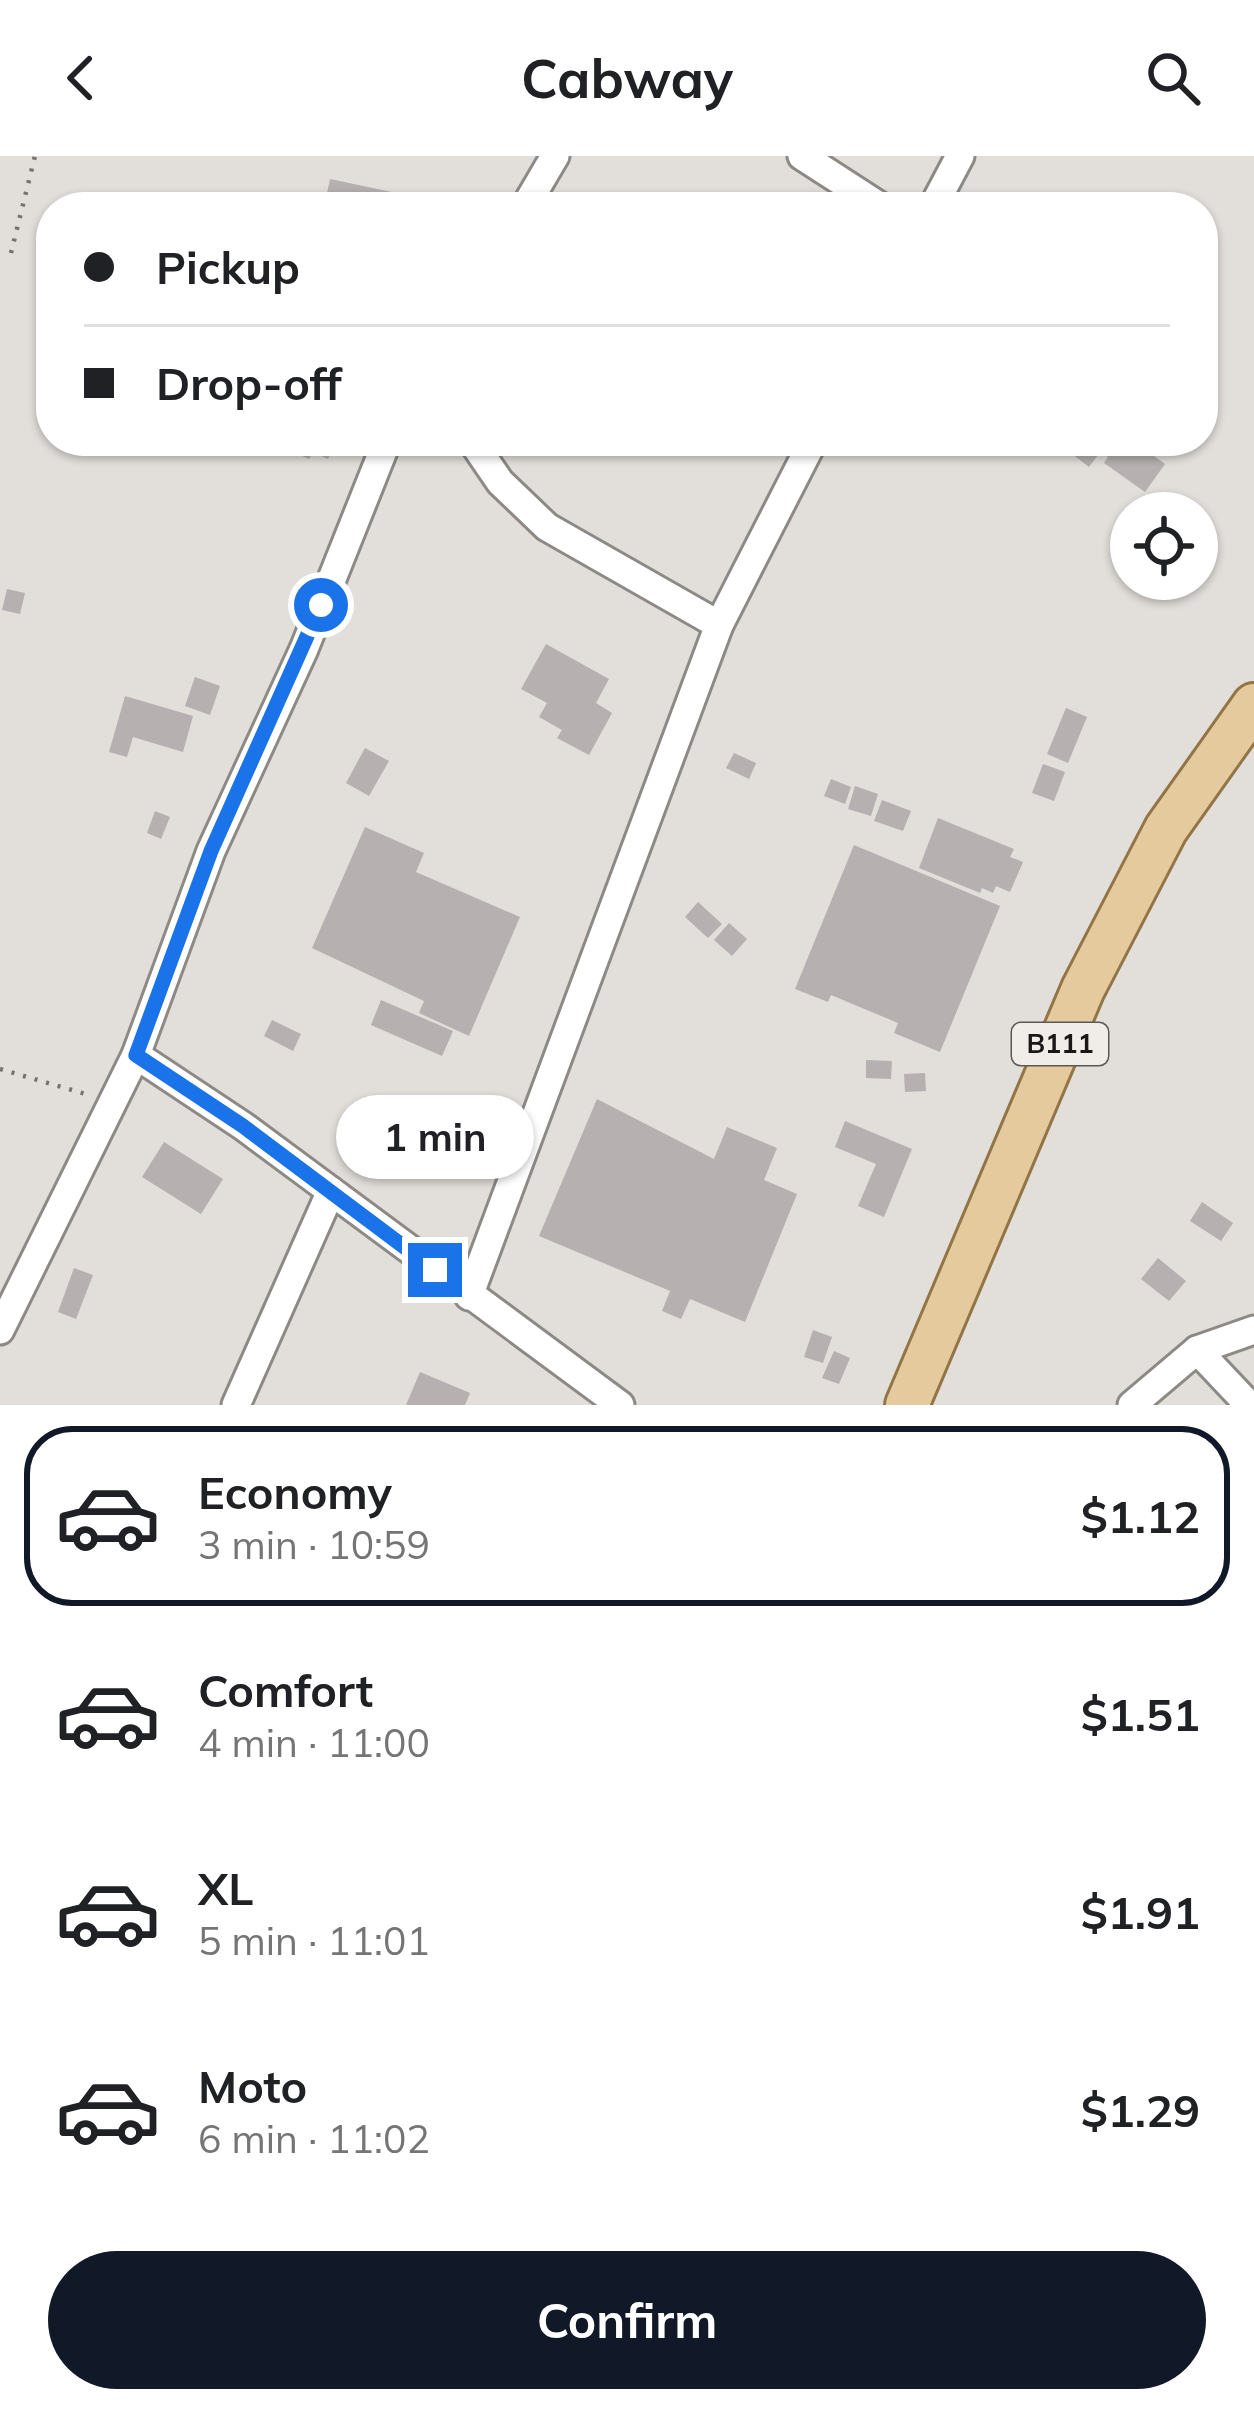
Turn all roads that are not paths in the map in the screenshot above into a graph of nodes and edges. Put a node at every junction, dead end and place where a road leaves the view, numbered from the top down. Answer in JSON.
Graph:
{"nodes":[{"id":1,"x":556,"y":156,"type":"edge"},
{"id":2,"x":802,"y":156,"type":"edge"},
{"id":3,"x":960,"y":156,"type":"edge"},
{"id":4,"x":535,"y":192,"type":"edge"},
{"id":5,"x":858,"y":192,"type":"edge"},
{"id":6,"x":941,"y":192,"type":"edge"},
{"id":7,"x":381,"y":456,"type":"edge"},
{"id":8,"x":482,"y":456,"type":"edge"},
{"id":9,"x":805,"y":456,"type":"edge"},
{"id":10,"x":719,"y":625,"type":"junction"},
{"id":11,"x":1254,"y":705,"type":"edge"},
{"id":12,"x":136,"y":1055,"type":"junction"},
{"id":13,"x":331,"y":1191,"type":"junction"},
{"id":14,"x":470,"y":1296,"type":"junction"},
{"id":15,"x":0,"y":1330,"type":"edge"},
{"id":16,"x":1254,"y":1330,"type":"edge"},
{"id":17,"x":1197,"y":1350,"type":"junction"},
{"id":18,"x":236,"y":1405,"type":"edge"},
{"id":19,"x":620,"y":1405,"type":"edge"},
{"id":20,"x":907,"y":1405,"type":"edge"},
{"id":21,"x":1132,"y":1405,"type":"edge"},
{"id":22,"x":1249,"y":1405,"type":"edge"}],
"edges":[{"from":1,"to":4,"type":"street"},
{"from":2,"to":5,"type":"street"},
{"from":3,"to":6,"type":"street"},
{"from":7,"to":12,"type":"street"},
{"from":8,"to":10,"type":"street"},
{"from":9,"to":10,"type":"street"},
{"from":10,"to":14,"type":"street"},
{"from":11,"to":20,"type":"main road","number":"B111"},
{"from":12,"to":13,"type":"street"},
{"from":12,"to":15,"type":"street"},
{"from":13,"to":14,"type":"street"},
{"from":13,"to":18,"type":"street"},
{"from":14,"to":19,"type":"street"},
{"from":16,"to":17,"type":"street"},
{"from":17,"to":21,"type":"street"},
{"from":17,"to":22,"type":"street"}]}
